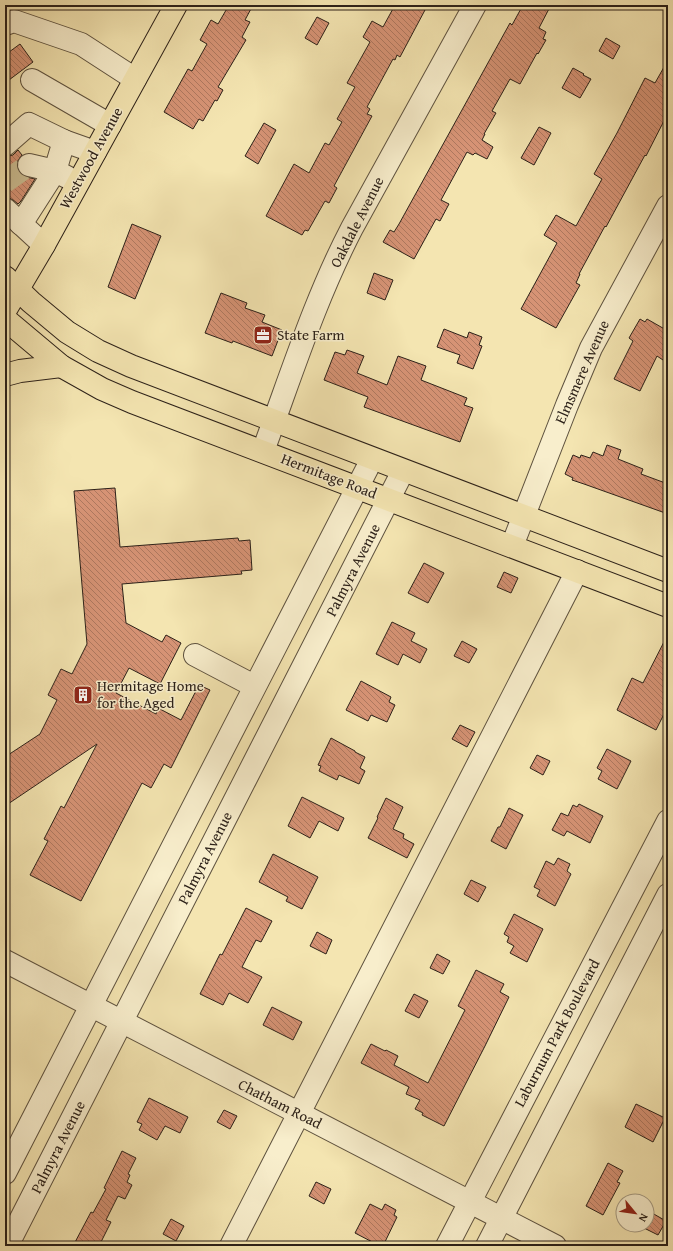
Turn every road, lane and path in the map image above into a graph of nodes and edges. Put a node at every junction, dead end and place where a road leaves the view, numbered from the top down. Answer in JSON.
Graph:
{"nodes":[{"id":1,"x":176,"y":5,"type":"edge"},
{"id":2,"x":475,"y":5,"type":"edge"},
{"id":3,"x":5,"y":24,"type":"edge"},
{"id":4,"x":32,"y":80,"type":"dead end"},
{"id":5,"x":135,"y":80,"type":"junction"},
{"id":6,"x":110,"y":124,"type":"junction"},
{"id":7,"x":64,"y":142,"type":"junction"},
{"id":8,"x":5,"y":145,"type":"edge"},
{"id":9,"x":95,"y":152,"type":"junction"},
{"id":10,"x":29,"y":165,"type":"dead end"},
{"id":11,"x":55,"y":171,"type":"junction"},
{"id":12,"x":78,"y":183,"type":"junction"},
{"id":13,"x":668,"y":206,"type":"edge"},
{"id":14,"x":13,"y":216,"type":"edge"},
{"id":15,"x":44,"y":245,"type":"junction"},
{"id":16,"x":9,"y":287,"type":"edge"},
{"id":17,"x":5,"y":311,"type":"edge"},
{"id":18,"x":5,"y":319,"type":"edge"},
{"id":19,"x":61,"y":366,"type":"junction"},
{"id":20,"x":5,"y":376,"type":"edge"},
{"id":21,"x":274,"y":422,"type":"junction"},
{"id":22,"x":263,"y":451,"type":"junction"},
{"id":23,"x":372,"y":458,"type":"junction"},
{"id":24,"x":403,"y":471,"type":"junction"},
{"id":25,"x":357,"y":487,"type":"junction"},
{"id":26,"x":389,"y":499,"type":"junction"},
{"id":27,"x":524,"y":517,"type":"junction"},
{"id":28,"x":512,"y":546,"type":"junction"},
{"id":29,"x":577,"y":571,"type":"junction"},
{"id":30,"x":668,"y":572,"type":"edge"},
{"id":31,"x":668,"y":606,"type":"edge"},
{"id":32,"x":195,"y":655,"type":"dead end"},
{"id":33,"x":254,"y":686,"type":"junction"},
{"id":34,"x":668,"y":820,"type":"edge"},
{"id":35,"x":668,"y":895,"type":"edge"},
{"id":36,"x":5,"y":962,"type":"edge"},
{"id":37,"x":90,"y":1006,"type":"junction"},
{"id":38,"x":121,"y":1022,"type":"junction"},
{"id":39,"x":299,"y":1113,"type":"junction"},
{"id":40,"x":5,"y":1173,"type":"edge"},
{"id":41,"x":469,"y":1202,"type":"junction"},
{"id":42,"x":501,"y":1219,"type":"junction"},
{"id":43,"x":7,"y":1246,"type":"edge"},
{"id":44,"x":231,"y":1246,"type":"edge"},
{"id":45,"x":447,"y":1246,"type":"edge"},
{"id":46,"x":487,"y":1246,"type":"edge"},
{"id":47,"x":555,"y":1246,"type":"edge"}],
"edges":[{"from":1,"to":5,"type":"main road","name":"Westwood Avenue"},
{"from":2,"to":21,"type":"street","name":"Oakdale Avenue"},
{"from":3,"to":5,"type":"street"},
{"from":4,"to":6,"type":"street"},
{"from":5,"to":6,"type":"main road","name":"Westwood Avenue"},
{"from":6,"to":9,"type":"main road","name":"Westwood Avenue"},
{"from":7,"to":8,"type":"street"},
{"from":7,"to":9,"type":"street"},
{"from":7,"to":11,"type":"street"},
{"from":9,"to":12,"type":"main road","name":"Westwood Avenue"},
{"from":10,"to":11,"type":"street"},
{"from":11,"to":12,"type":"street"},
{"from":11,"to":14,"type":"street"},
{"from":12,"to":15,"type":"main road","name":"Westwood Avenue"},
{"from":13,"to":27,"type":"street","name":"Elmsmere Avenue"},
{"from":14,"to":15,"type":"street"},
{"from":15,"to":16,"type":"main road","name":"Westwood Avenue"},
{"from":16,"to":17,"type":"main road","name":"Westwood Avenue"},
{"from":16,"to":21,"type":"main road","name":"Hermitage Road"},
{"from":18,"to":19,"type":"main road","name":"Hermitage Road"},
{"from":19,"to":20,"type":"main road"},
{"from":19,"to":22,"type":"main road","name":"Hermitage Road"},
{"from":21,"to":22,"type":"street","name":"Oakdale Avenue"},
{"from":21,"to":23,"type":"main road","name":"Hermitage Road"},
{"from":22,"to":25,"type":"main road","name":"Hermitage Road"},
{"from":23,"to":24,"type":"main road","name":"Hermitage Road"},
{"from":23,"to":25,"type":"street"},
{"from":24,"to":26,"type":"street","name":"Palmyra Avenue"},
{"from":24,"to":27,"type":"main road","name":"Hermitage Road"},
{"from":25,"to":26,"type":"main road","name":"Hermitage Road"},
{"from":25,"to":33,"type":"street"},
{"from":26,"to":28,"type":"main road","name":"Hermitage Road"},
{"from":26,"to":38,"type":"street","name":"Palmyra Avenue"},
{"from":27,"to":28,"type":"street","name":"Elmsmere Avenue"},
{"from":27,"to":30,"type":"main road","name":"Hermitage Road"},
{"from":28,"to":29,"type":"main road","name":"Hermitage Road"},
{"from":29,"to":31,"type":"main road","name":"Hermitage Road"},
{"from":29,"to":39,"type":"street"},
{"from":32,"to":33,"type":"street"},
{"from":33,"to":37,"type":"street"},
{"from":34,"to":41,"type":"street","name":"Laburnum Park Boulevard"},
{"from":35,"to":42,"type":"street"},
{"from":36,"to":37,"type":"street","name":"Chatham Road"},
{"from":37,"to":38,"type":"street","name":"Chatham Road"},
{"from":37,"to":40,"type":"street"},
{"from":38,"to":39,"type":"street","name":"Chatham Road"},
{"from":38,"to":43,"type":"street","name":"Palmyra Avenue"},
{"from":39,"to":41,"type":"street","name":"Chatham Road"},
{"from":39,"to":44,"type":"street"},
{"from":41,"to":42,"type":"street","name":"Chatham Road"},
{"from":41,"to":45,"type":"street","name":"Laburnum Park Boulevard"},
{"from":42,"to":46,"type":"street"},
{"from":42,"to":47,"type":"street","name":"Chatham Road"}]}
